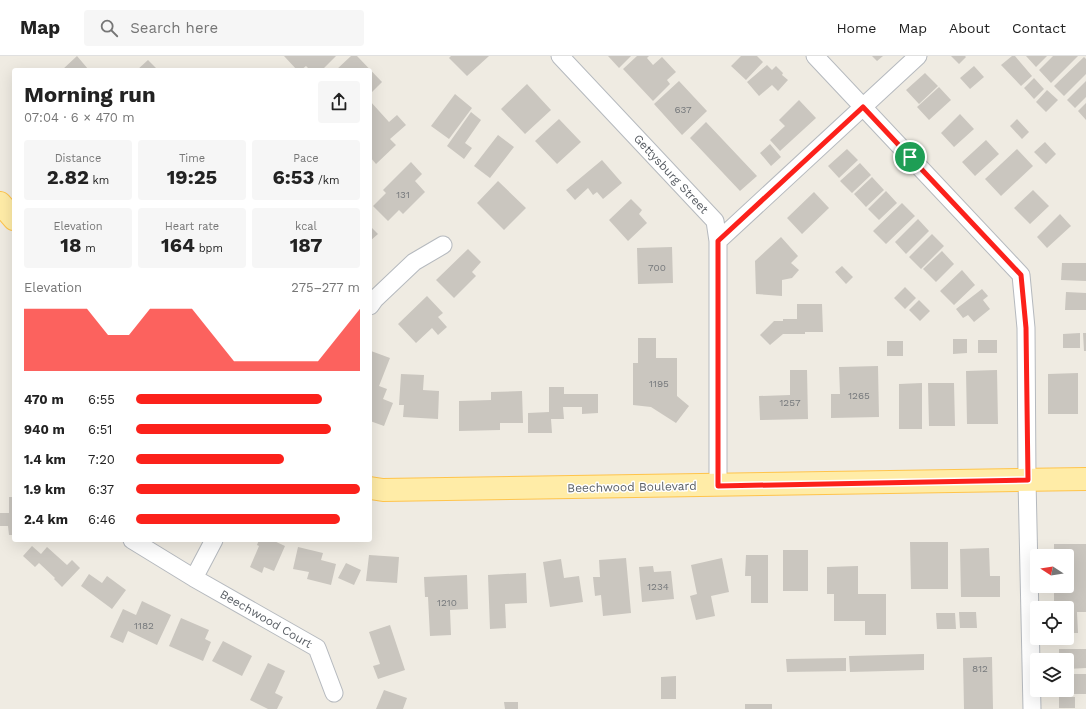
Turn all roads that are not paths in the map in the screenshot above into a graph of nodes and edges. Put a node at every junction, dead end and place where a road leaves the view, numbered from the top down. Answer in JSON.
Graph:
{"nodes":[{"id":1,"x":560,"y":56,"type":"edge"},
{"id":2,"x":815,"y":56,"type":"edge"},
{"id":3,"x":918,"y":56,"type":"edge"},
{"id":4,"x":863,"y":107,"type":"junction"},
{"id":5,"x":0,"y":203,"type":"edge"},
{"id":6,"x":12,"y":217,"type":"edge"},
{"id":7,"x":718,"y":241,"type":"junction"},
{"id":8,"x":443,"y":245,"type":"dead end"},
{"id":9,"x":372,"y":303,"type":"edge"},
{"id":10,"x":1086,"y":479,"type":"edge"},
{"id":11,"x":1028,"y":480,"type":"junction"},
{"id":12,"x":718,"y":486,"type":"junction"},
{"id":13,"x":372,"y":488,"type":"edge"},
{"id":14,"x":135,"y":542,"type":"edge"},
{"id":15,"x":213,"y":542,"type":"edge"},
{"id":16,"x":194,"y":578,"type":"junction"},
{"id":17,"x":334,"y":692,"type":"dead end"},
{"id":18,"x":1032,"y":709,"type":"edge"}],
"edges":[{"from":1,"to":7,"type":"street","name":"Gettysburg Street"},
{"from":2,"to":4,"type":"street"},
{"from":3,"to":4,"type":"street"},
{"from":4,"to":7,"type":"street"},
{"from":4,"to":11,"type":"street"},
{"from":5,"to":6,"type":"main road"},
{"from":7,"to":12,"type":"street","name":"Gettysburg Street"},
{"from":8,"to":9,"type":"street"},
{"from":10,"to":11,"type":"main road","name":"Beechwood Boulevard"},
{"from":11,"to":12,"type":"main road","name":"Beechwood Boulevard"},
{"from":11,"to":18,"type":"street"},
{"from":12,"to":13,"type":"main road","name":"Beechwood Boulevard"},
{"from":14,"to":16,"type":"street","name":"Beechwood Court"},
{"from":15,"to":16,"type":"street"},
{"from":16,"to":17,"type":"street","name":"Beechwood Court"}]}
